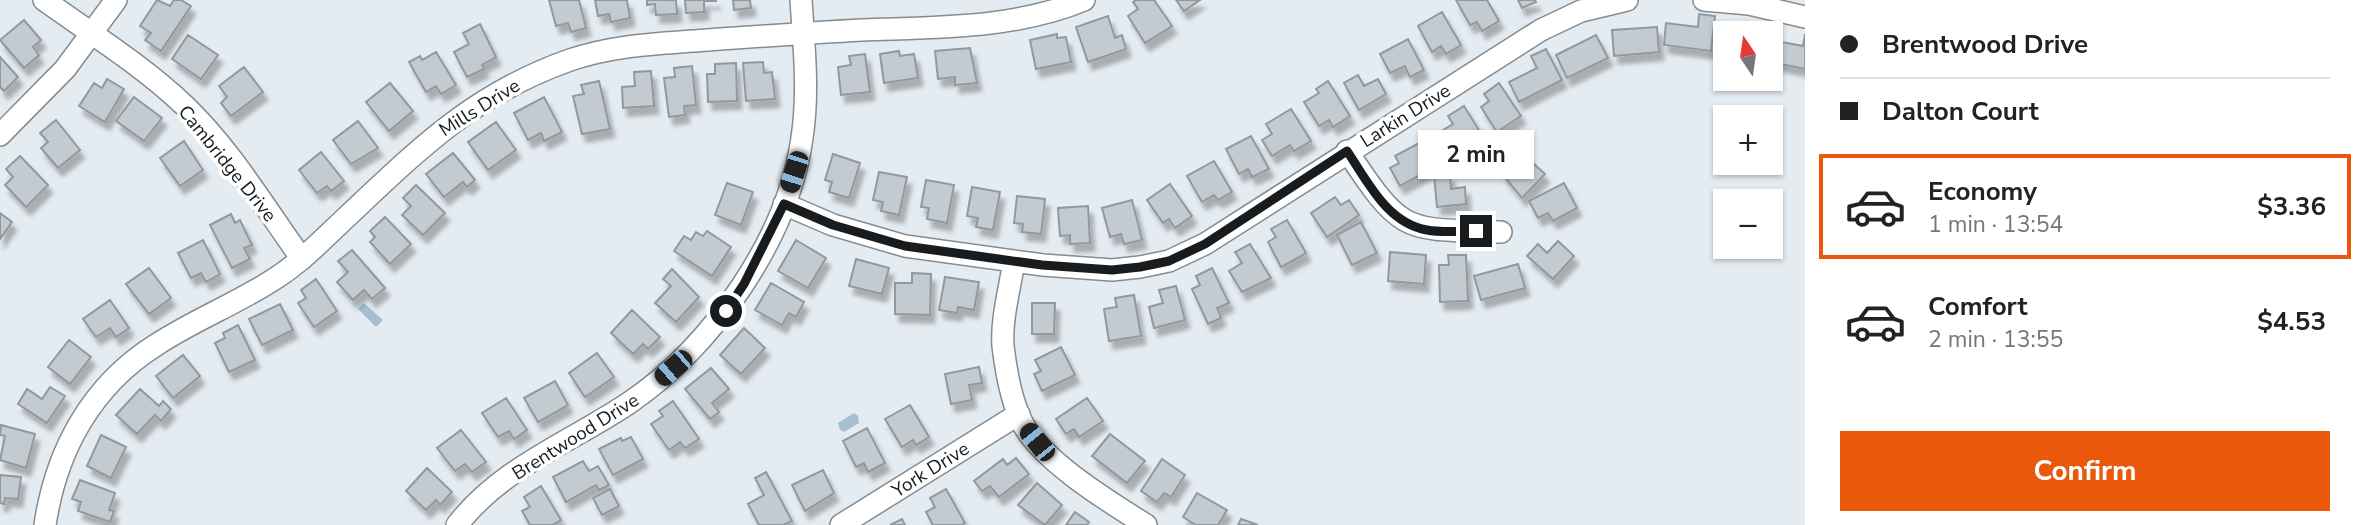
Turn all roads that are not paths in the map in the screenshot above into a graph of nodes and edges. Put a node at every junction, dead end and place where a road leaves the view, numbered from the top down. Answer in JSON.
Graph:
{"nodes":[{"id":1,"x":44,"y":0,"type":"edge"},
{"id":2,"x":116,"y":0,"type":"edge"},
{"id":3,"x":801,"y":0,"type":"edge"},
{"id":4,"x":1084,"y":0,"type":"edge"},
{"id":5,"x":1704,"y":0,"type":"edge"},
{"id":6,"x":1614,"y":1,"type":"edge"},
{"id":7,"x":1805,"y":18,"type":"edge"},
{"id":8,"x":803,"y":33,"type":"junction"},
{"id":9,"x":92,"y":34,"type":"junction"},
{"id":10,"x":0,"y":135,"type":"edge"},
{"id":11,"x":1347,"y":151,"type":"junction"},
{"id":12,"x":784,"y":204,"type":"junction"},
{"id":13,"x":1501,"y":232,"type":"dead end"},
{"id":14,"x":302,"y":259,"type":"junction"},
{"id":15,"x":1014,"y":261,"type":"junction"},
{"id":16,"x":1019,"y":414,"type":"junction"},
{"id":17,"x":45,"y":525,"type":"edge"},
{"id":18,"x":457,"y":525,"type":"edge"},
{"id":19,"x":841,"y":525,"type":"edge"},
{"id":20,"x":1146,"y":525,"type":"edge"}],
"edges":[{"from":1,"to":9,"type":"street","name":"Cambridge Drive"},
{"from":2,"to":9,"type":"street"},
{"from":3,"to":8,"type":"street","name":"Brentwood Drive"},
{"from":4,"to":8,"type":"street","name":"Mills Drive"},
{"from":5,"to":7,"type":"street"},
{"from":6,"to":11,"type":"street","name":"Larkin Drive"},
{"from":8,"to":12,"type":"street","name":"Brentwood Drive"},
{"from":8,"to":14,"type":"street","name":"Mills Drive"},
{"from":9,"to":10,"type":"street"},
{"from":9,"to":14,"type":"street","name":"Cambridge Drive"},
{"from":11,"to":13,"type":"street"},
{"from":11,"to":15,"type":"street","name":"Larkin Drive"},
{"from":12,"to":15,"type":"street","name":"Larkin Drive"},
{"from":12,"to":18,"type":"street","name":"Brentwood Drive"},
{"from":14,"to":17,"type":"street","name":"Mills Drive"},
{"from":15,"to":16,"type":"street"},
{"from":16,"to":19,"type":"street","name":"York Drive"},
{"from":16,"to":20,"type":"street"}]}
